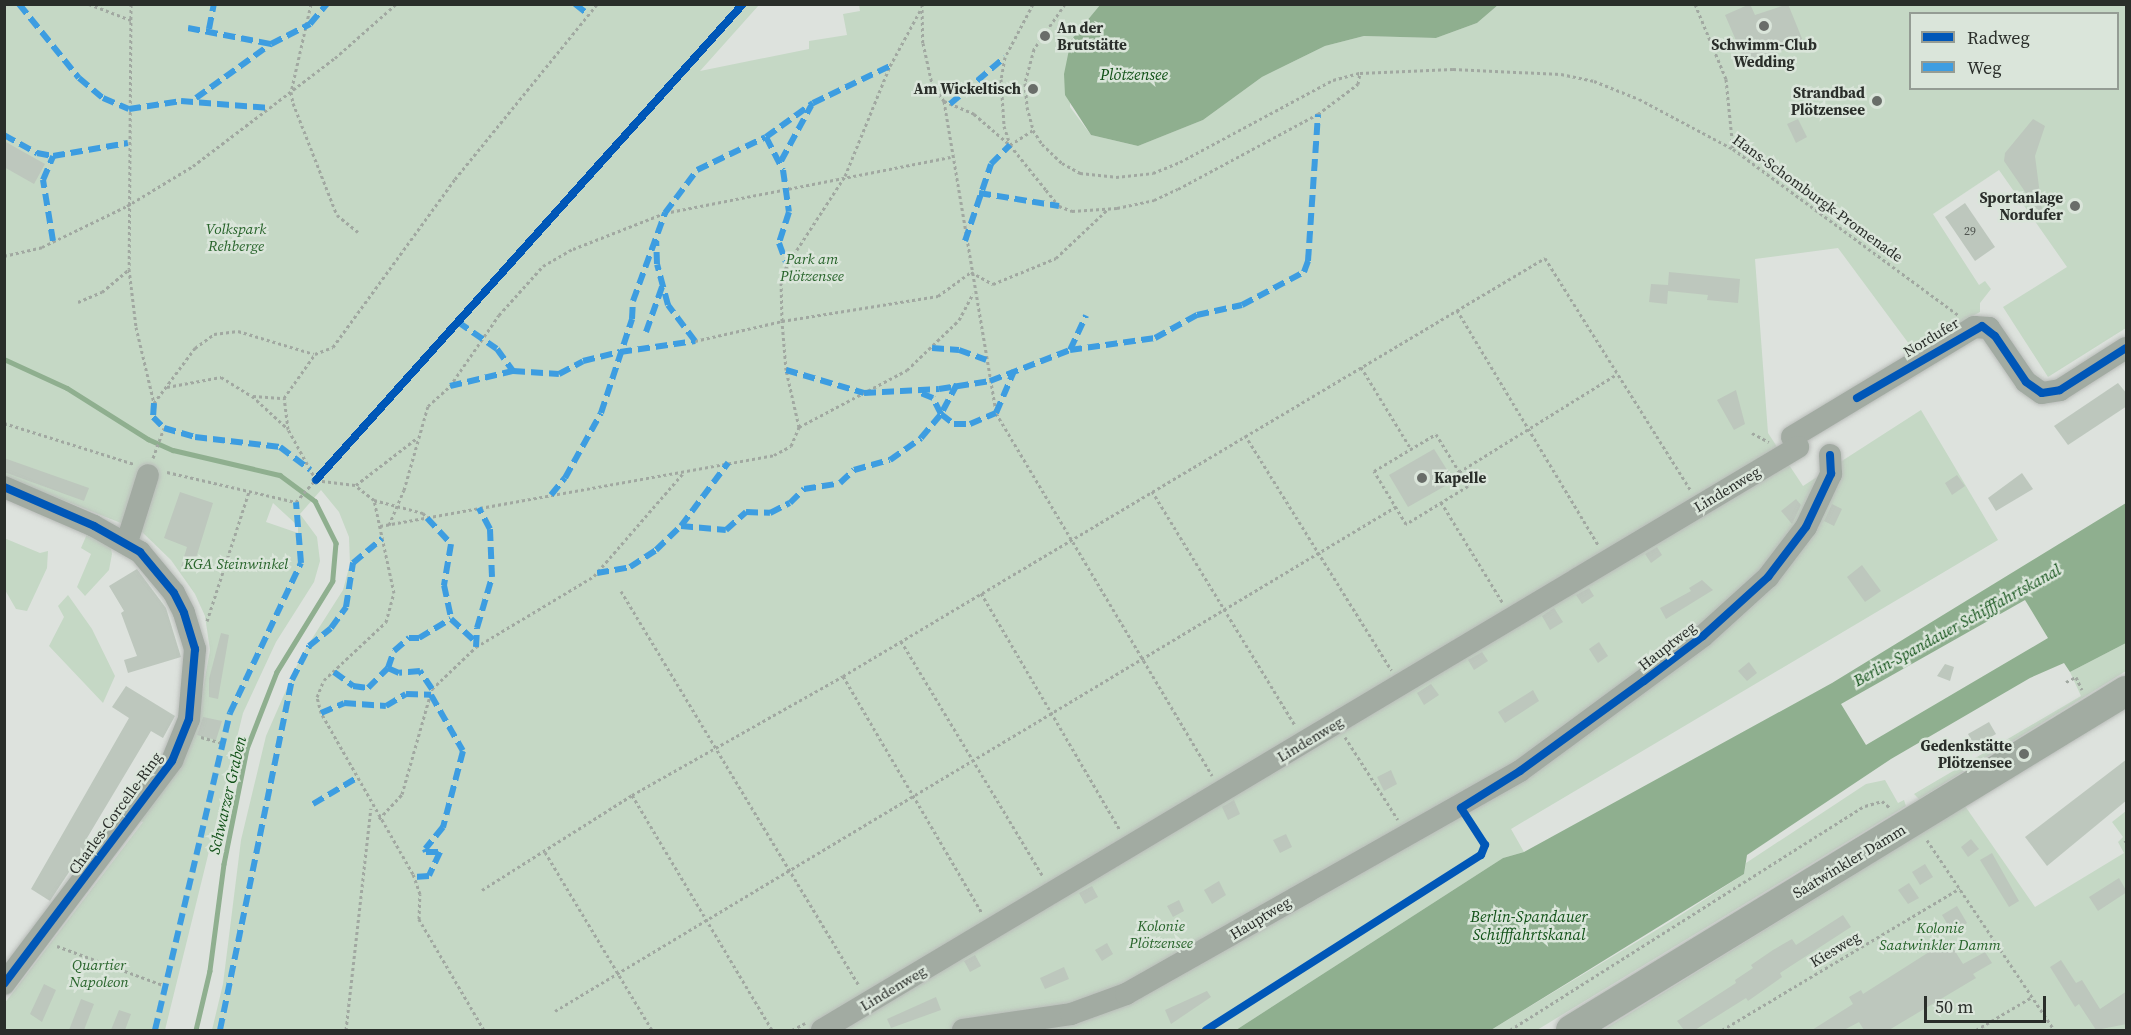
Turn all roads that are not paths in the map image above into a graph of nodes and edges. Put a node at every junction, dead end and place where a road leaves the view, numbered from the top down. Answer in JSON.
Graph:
{"nodes":[{"id":1,"x":2127,"y":348,"type":"edge"},
{"id":2,"x":1795,"y":442,"type":"joint"},
{"id":3,"x":1830,"y":455,"type":"dead end"},
{"id":4,"x":151,"y":466,"type":"road end"},
{"id":5,"x":4,"y":487,"type":"edge"},
{"id":6,"x":128,"y":542,"type":"junction"},
{"id":7,"x":2127,"y":691,"type":"edge"},
{"id":8,"x":4,"y":984,"type":"edge"},
{"id":9,"x":822,"y":1030,"type":"edge"},
{"id":10,"x":963,"y":1030,"type":"edge"},
{"id":11,"x":1571,"y":1030,"type":"edge"}],
"edges":[{"from":1,"to":2,"type":"street","name":"Nordufer"},
{"from":2,"to":9,"type":"street","name":"Lindenweg"},
{"from":3,"to":10,"type":"street","name":"Hauptweg"},
{"from":4,"to":6,"type":"street"},
{"from":5,"to":6,"type":"street","name":"Charles-Corcelle-Ring"},
{"from":6,"to":8,"type":"street","name":"Charles-Corcelle-Ring"},
{"from":7,"to":11,"type":"main road","name":"Saatwinkler Damm"}]}
